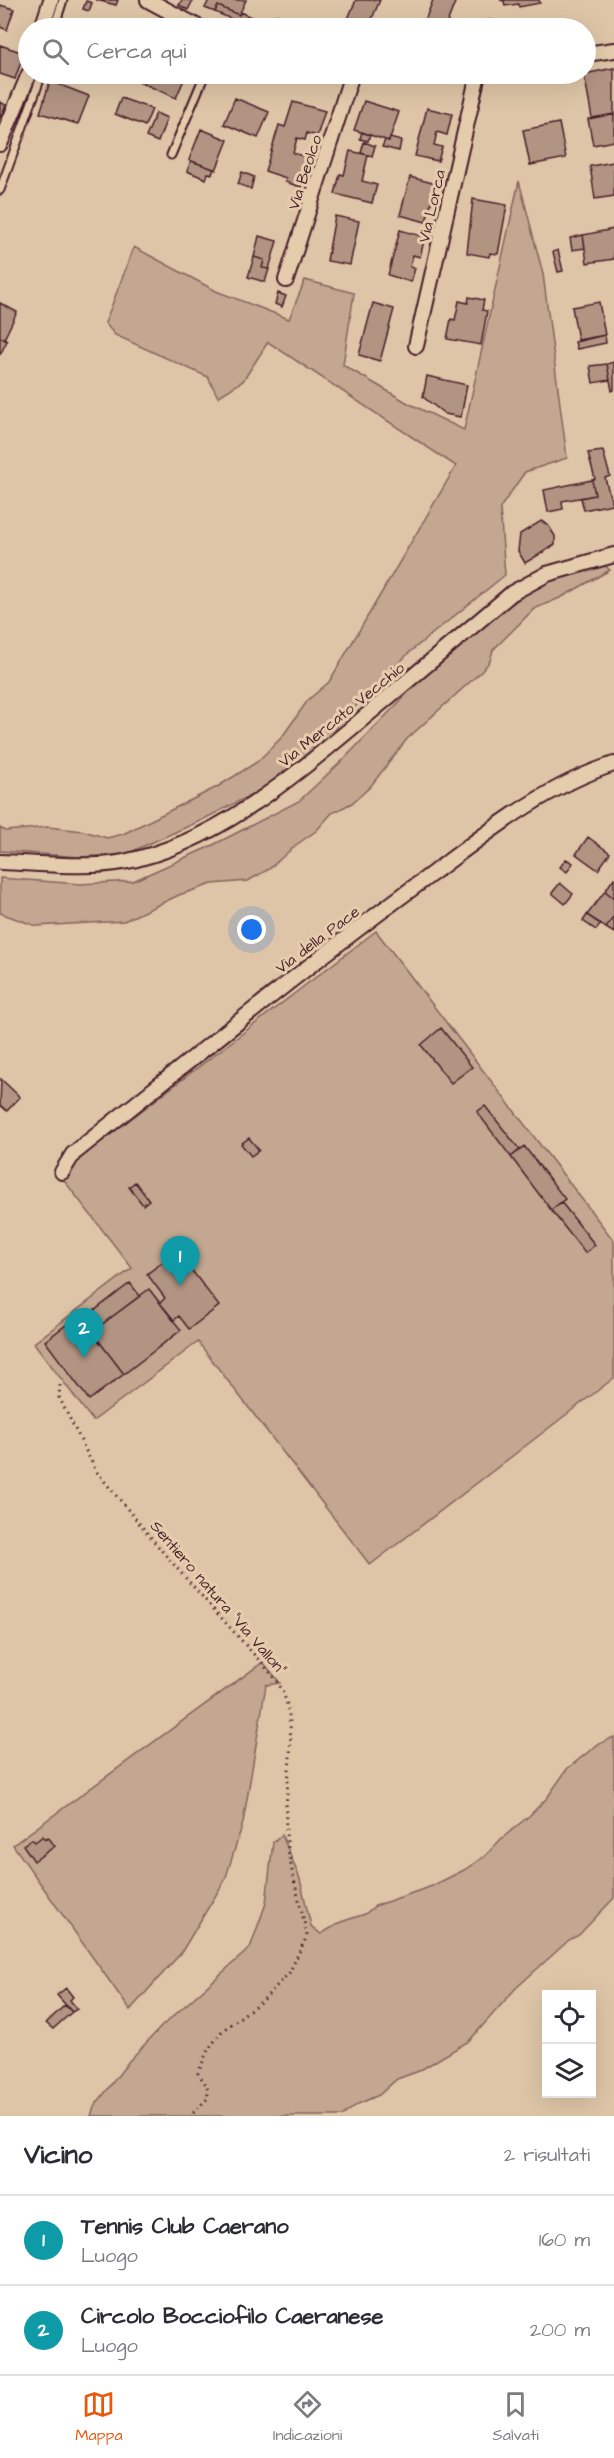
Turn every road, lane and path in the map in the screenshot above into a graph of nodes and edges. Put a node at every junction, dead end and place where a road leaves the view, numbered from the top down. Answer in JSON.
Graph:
{"nodes":[{"id":1,"x":51,"y":0,"type":"edge"},
{"id":2,"x":63,"y":0,"type":"edge"},
{"id":3,"x":148,"y":0,"type":"edge"},
{"id":4,"x":45,"y":18,"type":"edge"},
{"id":5,"x":57,"y":18,"type":"edge"},
{"id":6,"x":181,"y":18,"type":"edge"},
{"id":7,"x":614,"y":50,"type":"edge"},
{"id":8,"x":596,"y":52,"type":"edge"},
{"id":9,"x":25,"y":84,"type":"edge"},
{"id":10,"x":38,"y":84,"type":"edge"},
{"id":11,"x":201,"y":84,"type":"edge"},
{"id":12,"x":349,"y":84,"type":"edge"},
{"id":13,"x":476,"y":84,"type":"edge"},
{"id":14,"x":0,"y":144,"type":"edge"},
{"id":15,"x":171,"y":155,"type":"dead end"},
{"id":16,"x":0,"y":190,"type":"edge"},
{"id":17,"x":286,"y":280,"type":"dead end"},
{"id":18,"x":416,"y":346,"type":"dead end"},
{"id":19,"x":614,"y":555,"type":"edge"},
{"id":20,"x":614,"y":764,"type":"edge"},
{"id":21,"x":0,"y":862,"type":"edge"},
{"id":22,"x":62,"y":1172,"type":"dead end"},
{"id":23,"x":60,"y":1385,"type":"dead end"},
{"id":24,"x":190,"y":2116,"type":"edge"}],
"edges":[{"from":1,"to":4,"type":"street"},
{"from":2,"to":5,"type":"lane"},
{"from":3,"to":6,"type":"street"},
{"from":7,"to":8,"type":"street"},
{"from":9,"to":14,"type":"street"},
{"from":10,"to":16,"type":"lane"},
{"from":11,"to":15,"type":"lane"},
{"from":12,"to":17,"type":"street","name":"Via Beolco"},
{"from":13,"to":18,"type":"street","name":"Via Lorca"},
{"from":19,"to":21,"type":"street","name":"Via Mercato Vecchio"},
{"from":20,"to":22,"type":"street","name":"Via della Pace"},
{"from":23,"to":24,"type":"path","name":"Sentiero natura \"Via Vallon\""}]}
